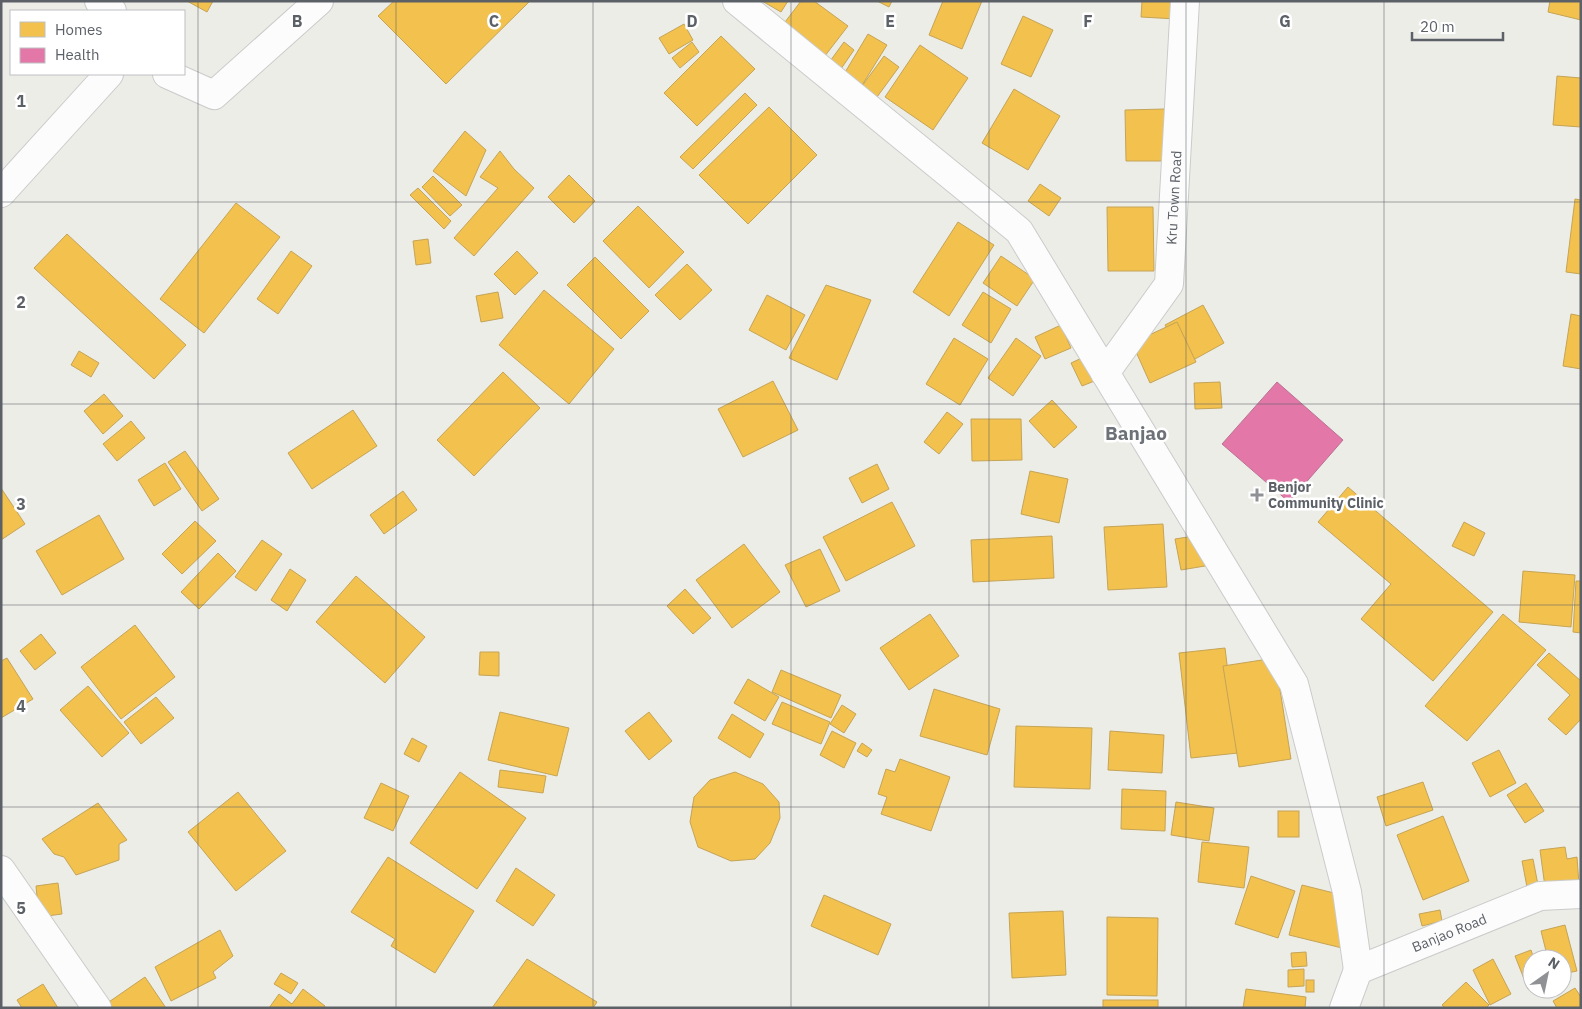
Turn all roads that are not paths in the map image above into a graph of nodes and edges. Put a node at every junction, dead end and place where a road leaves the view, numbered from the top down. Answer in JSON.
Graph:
{"nodes":[{"id":1,"x":99,"y":1,"type":"edge"},
{"id":2,"x":319,"y":1,"type":"edge"},
{"id":3,"x":737,"y":1,"type":"edge"},
{"id":4,"x":1185,"y":1,"type":"edge"},
{"id":5,"x":111,"y":10,"type":"edge"},
{"id":6,"x":108,"y":75,"type":"edge"},
{"id":7,"x":169,"y":75,"type":"edge"},
{"id":8,"x":1,"y":193,"type":"edge"},
{"id":9,"x":1105,"y":373,"type":"junction"},
{"id":10,"x":1,"y":870,"type":"edge"},
{"id":11,"x":1581,"y":894,"type":"edge"},
{"id":12,"x":1358,"y":970,"type":"junction"},
{"id":13,"x":97,"y":1008,"type":"edge"},
{"id":14,"x":1344,"y":1008,"type":"edge"}],
"edges":[{"from":1,"to":5,"type":"street"},
{"from":2,"to":7,"type":"street"},
{"from":3,"to":9,"type":"street"},
{"from":4,"to":9,"type":"street","name":"Kru Town Road"},
{"from":6,"to":8,"type":"street"},
{"from":9,"to":12,"type":"street"},
{"from":10,"to":13,"type":"street"},
{"from":11,"to":12,"type":"street","name":"Banjao Road"},
{"from":12,"to":14,"type":"street"}]}
